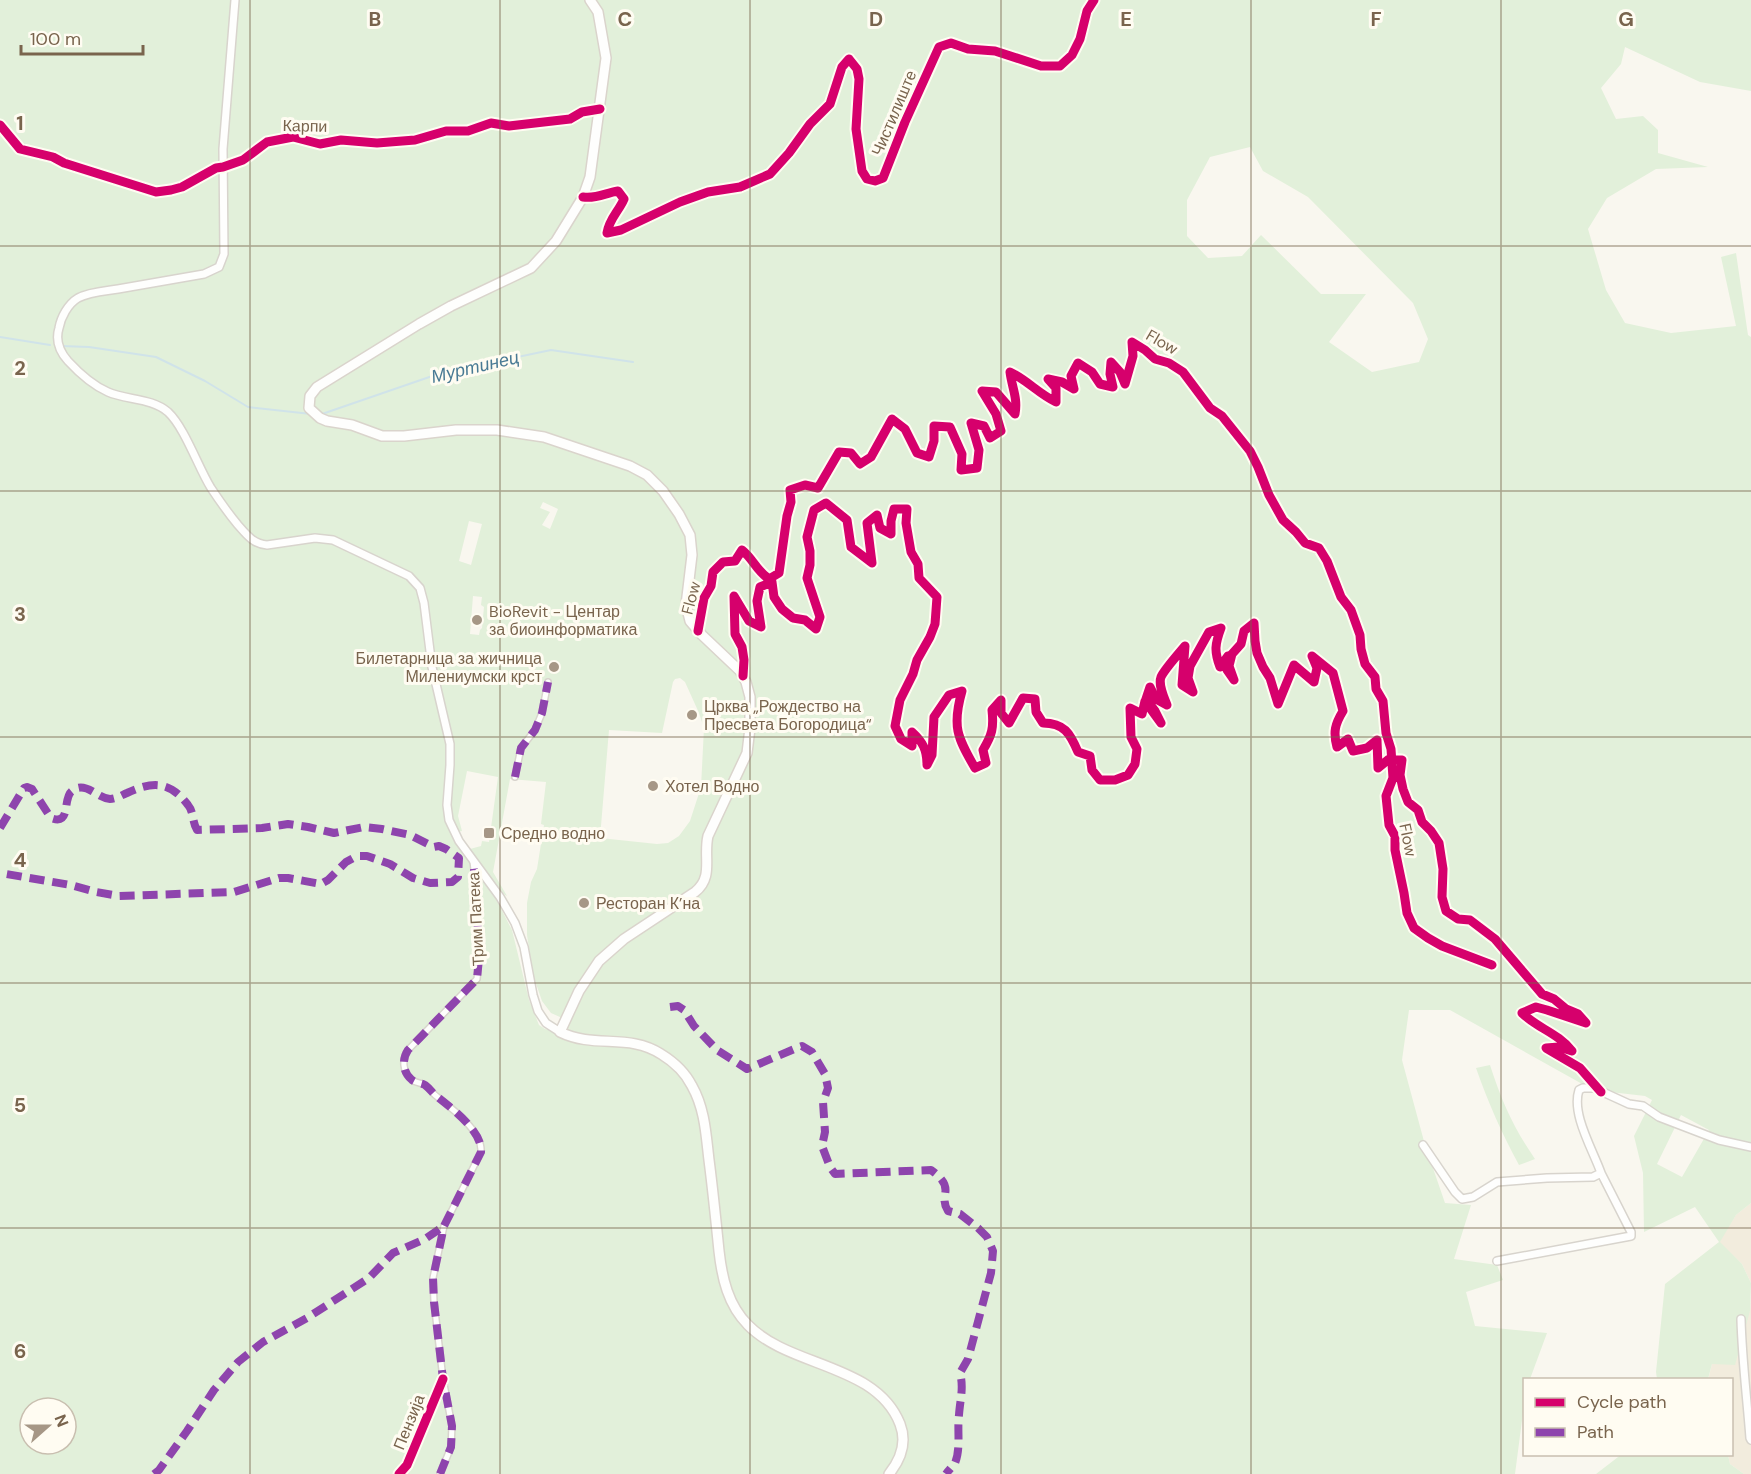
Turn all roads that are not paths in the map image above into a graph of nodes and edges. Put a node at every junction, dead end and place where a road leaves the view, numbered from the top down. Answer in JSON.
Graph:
{"nodes":[{"id":1,"x":235,"y":0,"type":"edge"},
{"id":2,"x":590,"y":0,"type":"edge"},
{"id":3,"x":548,"y":682,"type":"dead end"},
{"id":4,"x":515,"y":777,"type":"dead end"},
{"id":5,"x":473,"y":862,"type":"junction"},
{"id":6,"x":560,"y":1032,"type":"junction"},
{"id":7,"x":1424,"y":1145,"type":"dead end"},
{"id":8,"x":1751,"y":1147,"type":"edge"},
{"id":9,"x":1601,"y":1173,"type":"junction"},
{"id":10,"x":1497,"y":1261,"type":"dead end"},
{"id":11,"x":1742,"y":1319,"type":"dead end"},
{"id":12,"x":1751,"y":1440,"type":"edge"},
{"id":13,"x":440,"y":1474,"type":"edge"},
{"id":14,"x":889,"y":1474,"type":"edge"}],
"edges":[{"from":1,"to":5,"type":"street"},
{"from":2,"to":6,"type":"main road"},
{"from":3,"to":4,"type":"street"},
{"from":5,"to":6,"type":"street"},
{"from":5,"to":13,"type":"street","name":"Трим Патека"},
{"from":6,"to":14,"type":"main road"},
{"from":7,"to":9,"type":"street"},
{"from":8,"to":9,"type":"street"},
{"from":9,"to":10,"type":"street"},
{"from":11,"to":12,"type":"street"}]}
